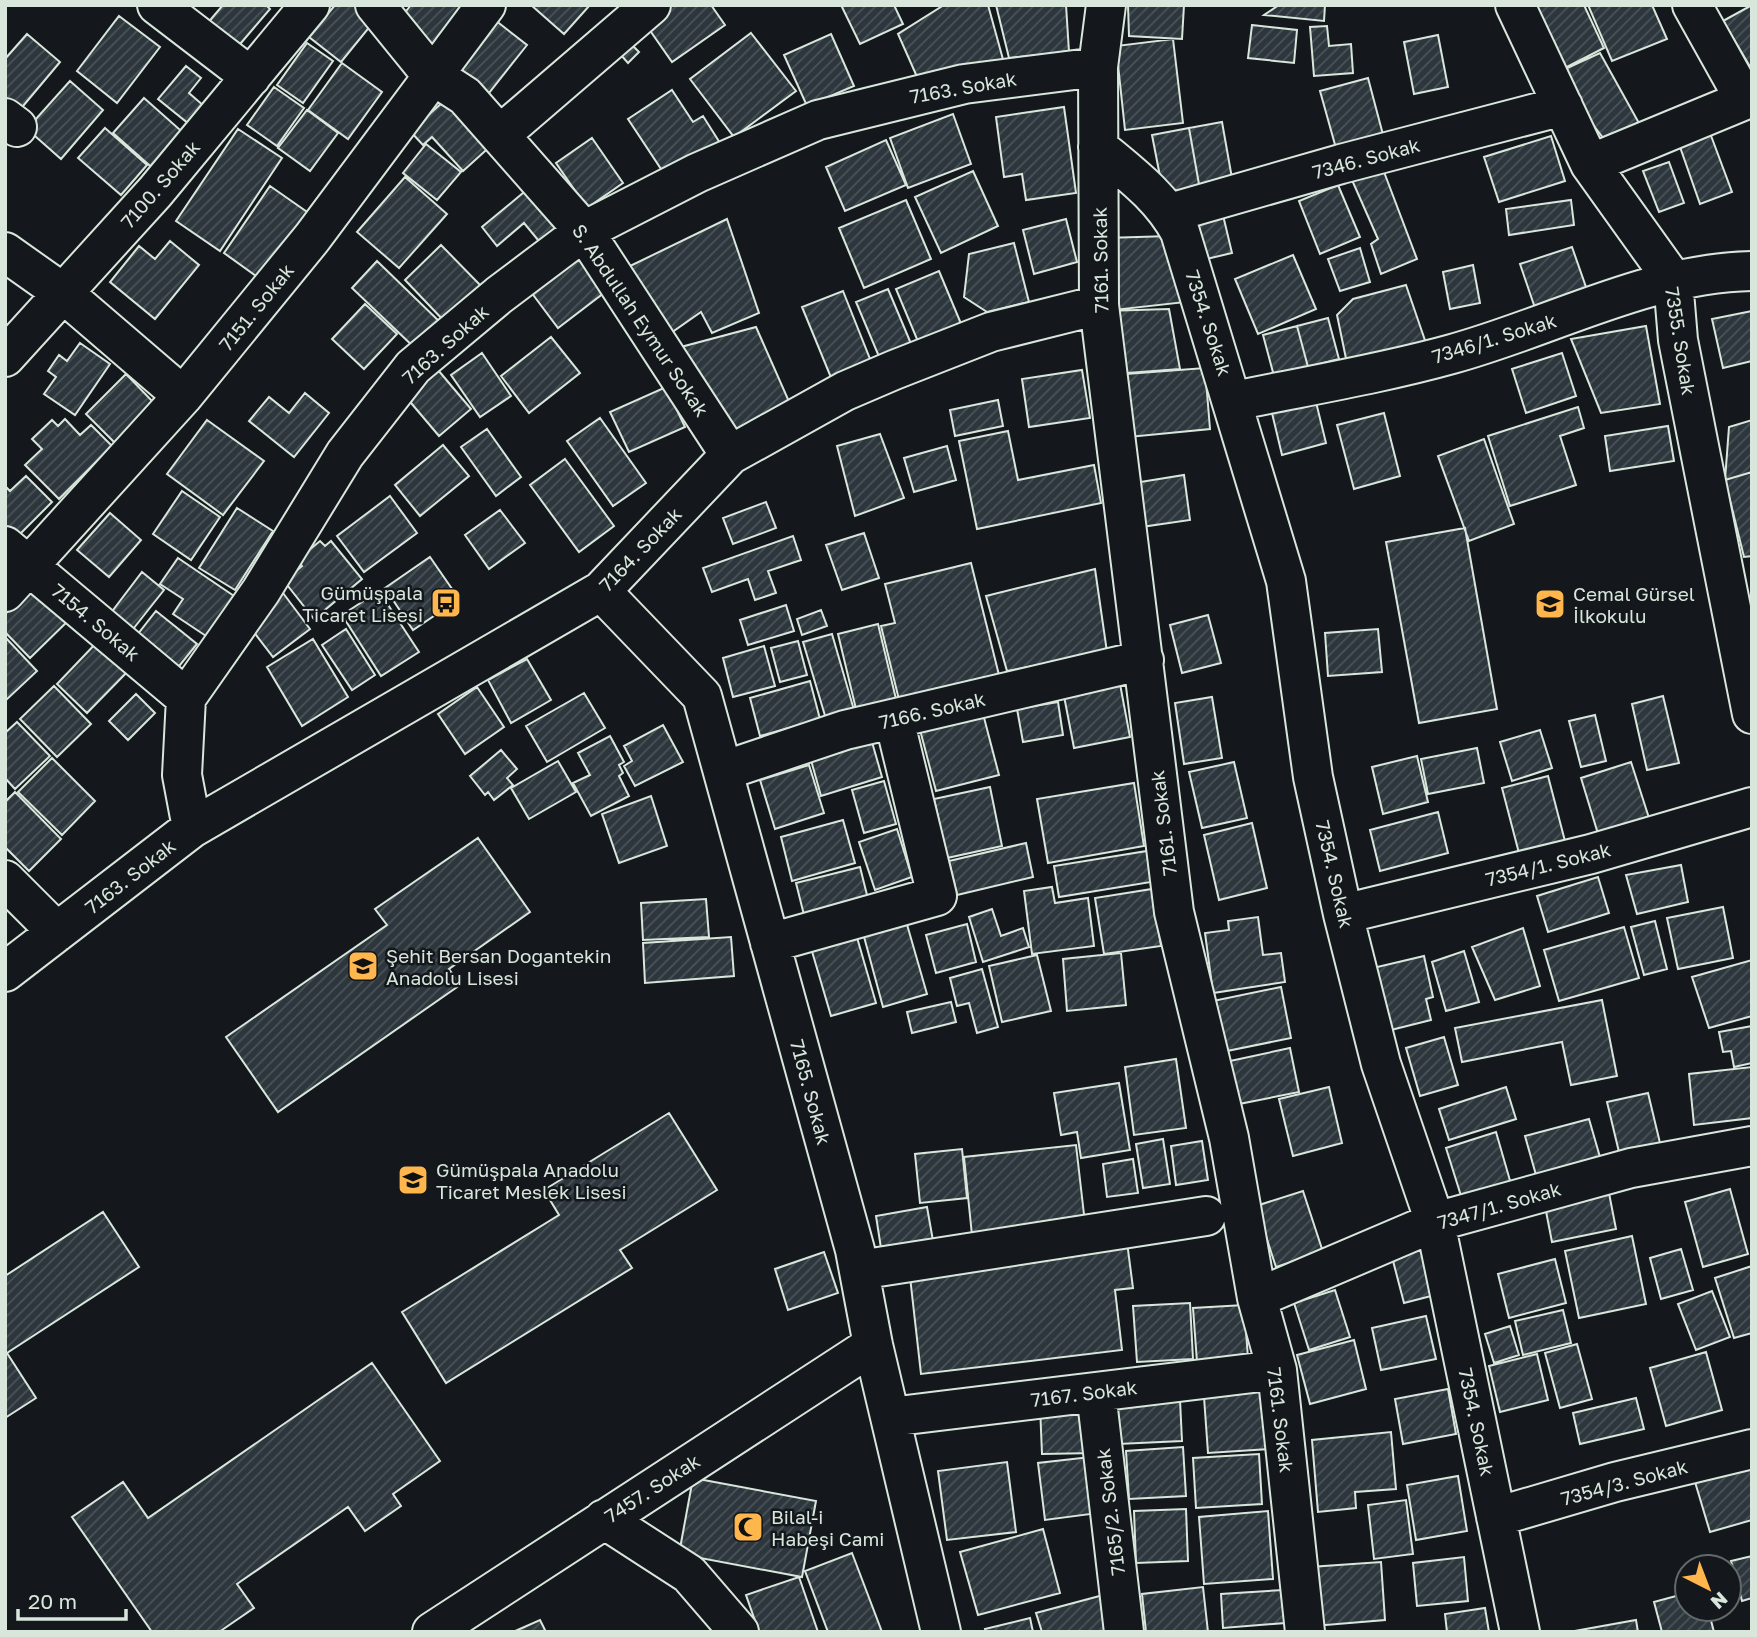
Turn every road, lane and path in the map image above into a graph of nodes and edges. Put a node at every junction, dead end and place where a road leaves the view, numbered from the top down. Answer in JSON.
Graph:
{"nodes":[{"id":1,"x":157,"y":5,"type":"edge"},
{"id":2,"x":310,"y":5,"type":"edge"},
{"id":3,"x":375,"y":5,"type":"edge"},
{"id":4,"x":486,"y":5,"type":"edge"},
{"id":5,"x":651,"y":5,"type":"edge"},
{"id":6,"x":1106,"y":5,"type":"edge"},
{"id":7,"x":1515,"y":5,"type":"edge"},
{"id":8,"x":1692,"y":5,"type":"edge"},
{"id":9,"x":1098,"y":67,"type":"junction"},
{"id":10,"x":432,"y":74,"type":"junction"},
{"id":11,"x":251,"y":77,"type":"junction"},
{"id":12,"x":1749,"y":98,"type":"edge"},
{"id":13,"x":1563,"y":106,"type":"junction"},
{"id":14,"x":501,"y":134,"type":"junction"},
{"id":15,"x":1098,"y":147,"type":"junction"},
{"id":16,"x":1590,"y":164,"type":"junction"},
{"id":17,"x":1170,"y":213,"type":"junction"},
{"id":18,"x":584,"y":231,"type":"junction"},
{"id":19,"x":5,"y":252,"type":"edge"},
{"id":20,"x":1752,"y":271,"type":"edge"},
{"id":21,"x":1673,"y":280,"type":"junction"},
{"id":22,"x":63,"y":293,"type":"junction"},
{"id":23,"x":1099,"y":304,"type":"junction"},
{"id":24,"x":5,"y":357,"type":"edge"},
{"id":25,"x":183,"y":396,"type":"junction"},
{"id":26,"x":1234,"y":401,"type":"junction"},
{"id":27,"x":730,"y":455,"type":"junction"},
{"id":28,"x":14,"y":568,"type":"edge"},
{"id":29,"x":601,"y":591,"type":"junction"},
{"id":30,"x":1747,"y":656,"type":"edge"},
{"id":31,"x":1144,"y":660,"type":"junction"},
{"id":32,"x":186,"y":698,"type":"junction"},
{"id":33,"x":1752,"y":714,"type":"edge"},
{"id":34,"x":894,"y":719,"type":"junction"},
{"id":35,"x":723,"y":771,"type":"junction"},
{"id":36,"x":1752,"y":807,"type":"edge"},
{"id":37,"x":192,"y":828,"type":"junction"},
{"id":38,"x":5,"y":880,"type":"edge"},
{"id":39,"x":1343,"y":915,"type":"junction"},
{"id":40,"x":57,"y":932,"type":"junction"},
{"id":41,"x":771,"y":943,"type":"junction"},
{"id":42,"x":5,"y":972,"type":"edge"},
{"id":43,"x":1752,"y":1146,"type":"edge"},
{"id":44,"x":1206,"y":1216,"type":"dead end"},
{"id":45,"x":1435,"y":1222,"type":"junction"},
{"id":46,"x":859,"y":1270,"type":"junction"},
{"id":47,"x":1256,"y":1298,"type":"junction"},
{"id":48,"x":873,"y":1345,"type":"junction"},
{"id":49,"x":1278,"y":1370,"type":"junction"},
{"id":50,"x":1096,"y":1392,"type":"junction"},
{"id":51,"x":890,"y":1417,"type":"junction"},
{"id":52,"x":1752,"y":1449,"type":"edge"},
{"id":53,"x":1496,"y":1517,"type":"junction"},
{"id":54,"x":604,"y":1519,"type":"junction"},
{"id":55,"x":432,"y":1632,"type":"edge"},
{"id":56,"x":739,"y":1632,"type":"edge"},
{"id":57,"x":941,"y":1632,"type":"edge"},
{"id":58,"x":1124,"y":1632,"type":"edge"},
{"id":59,"x":1305,"y":1632,"type":"edge"},
{"id":60,"x":1520,"y":1632,"type":"edge"}],
"edges":[{"from":1,"to":11,"type":"street"},
{"from":2,"to":11,"type":"street","name":"7100. Sokak"},
{"from":3,"to":10,"type":"street","name":"S. Abdullah Eymur Sokak"},
{"from":4,"to":10,"type":"street","name":"7151. Sokak"},
{"from":5,"to":14,"type":"street"},
{"from":6,"to":9,"type":"street","name":"7161. Sokak"},
{"from":7,"to":13,"type":"street","name":"7355. Sokak"},
{"from":8,"to":12,"type":"street"},
{"from":9,"to":15,"type":"street","name":"7161. Sokak"},
{"from":9,"to":18,"type":"street","name":"7163. Sokak"},
{"from":10,"to":14,"type":"street","name":"S. Abdullah Eymur Sokak"},
{"from":10,"to":25,"type":"street","name":"7151. Sokak"},
{"from":11,"to":22,"type":"street","name":"7100. Sokak"},
{"from":12,"to":16,"type":"street"},
{"from":13,"to":16,"type":"street","name":"7355. Sokak"},
{"from":13,"to":17,"type":"street","name":"7346. Sokak"},
{"from":14,"to":18,"type":"street","name":"S. Abdullah Eymur Sokak"},
{"from":15,"to":17,"type":"street","name":"7354. Sokak"},
{"from":15,"to":23,"type":"street","name":"7161. Sokak"},
{"from":16,"to":21,"type":"street","name":"7355. Sokak"},
{"from":17,"to":26,"type":"street","name":"7354. Sokak"},
{"from":18,"to":27,"type":"street","name":"S. Abdullah Eymur Sokak"},
{"from":18,"to":32,"type":"street","name":"7163. Sokak"},
{"from":19,"to":22,"type":"street"},
{"from":20,"to":21,"type":"street","name":"7346/1. Sokak"},
{"from":21,"to":26,"type":"street","name":"7346/1. Sokak"},
{"from":21,"to":30,"type":"street","name":"7355. Sokak"},
{"from":22,"to":24,"type":"street","name":"7100. Sokak"},
{"from":22,"to":25,"type":"street"},
{"from":23,"to":27,"type":"street","name":"7164. Sokak"},
{"from":23,"to":31,"type":"street","name":"7161. Sokak"},
{"from":25,"to":28,"type":"street","name":"7151. Sokak"},
{"from":26,"to":39,"type":"street","name":"7354. Sokak"},
{"from":27,"to":29,"type":"street","name":"7164. Sokak"},
{"from":28,"to":32,"type":"street","name":"7154. Sokak"},
{"from":29,"to":35,"type":"street","name":"7165. Sokak"},
{"from":29,"to":37,"type":"street","name":"7164. Sokak"},
{"from":30,"to":33,"type":"street","name":"7355. Sokak"},
{"from":31,"to":34,"type":"street","name":"7166. Sokak"},
{"from":31,"to":47,"type":"street","name":"7161. Sokak"},
{"from":32,"to":37,"type":"street","name":"7163. Sokak"},
{"from":34,"to":35,"type":"street","name":"7166. Sokak"},
{"from":34,"to":41,"type":"street"},
{"from":35,"to":41,"type":"street","name":"7165. Sokak"},
{"from":36,"to":39,"type":"street","name":"7354/1. Sokak"},
{"from":37,"to":40,"type":"street","name":"7163. Sokak"},
{"from":38,"to":40,"type":"street"},
{"from":39,"to":45,"type":"street","name":"7354. Sokak"},
{"from":40,"to":42,"type":"street","name":"7163. Sokak"},
{"from":41,"to":46,"type":"street","name":"7165. Sokak"},
{"from":43,"to":45,"type":"street","name":"7347/1. Sokak"},
{"from":44,"to":46,"type":"street"},
{"from":45,"to":47,"type":"street","name":"7347/1. Sokak"},
{"from":45,"to":53,"type":"street","name":"7354. Sokak"},
{"from":46,"to":48,"type":"street","name":"7165. Sokak"},
{"from":47,"to":49,"type":"street","name":"7161. Sokak"},
{"from":48,"to":51,"type":"street","name":"7165. Sokak"},
{"from":48,"to":54,"type":"street","name":"7457. Sokak"},
{"from":49,"to":50,"type":"street","name":"7167. Sokak"},
{"from":49,"to":59,"type":"street","name":"7161. Sokak"},
{"from":50,"to":51,"type":"street","name":"7167. Sokak"},
{"from":50,"to":58,"type":"street","name":"7165/2. Sokak"},
{"from":51,"to":57,"type":"street","name":"7165. Sokak"},
{"from":52,"to":53,"type":"street","name":"7354/3. Sokak"},
{"from":53,"to":60,"type":"street","name":"7354. Sokak"},
{"from":54,"to":55,"type":"street","name":"7457. Sokak"},
{"from":54,"to":56,"type":"street"}]}
